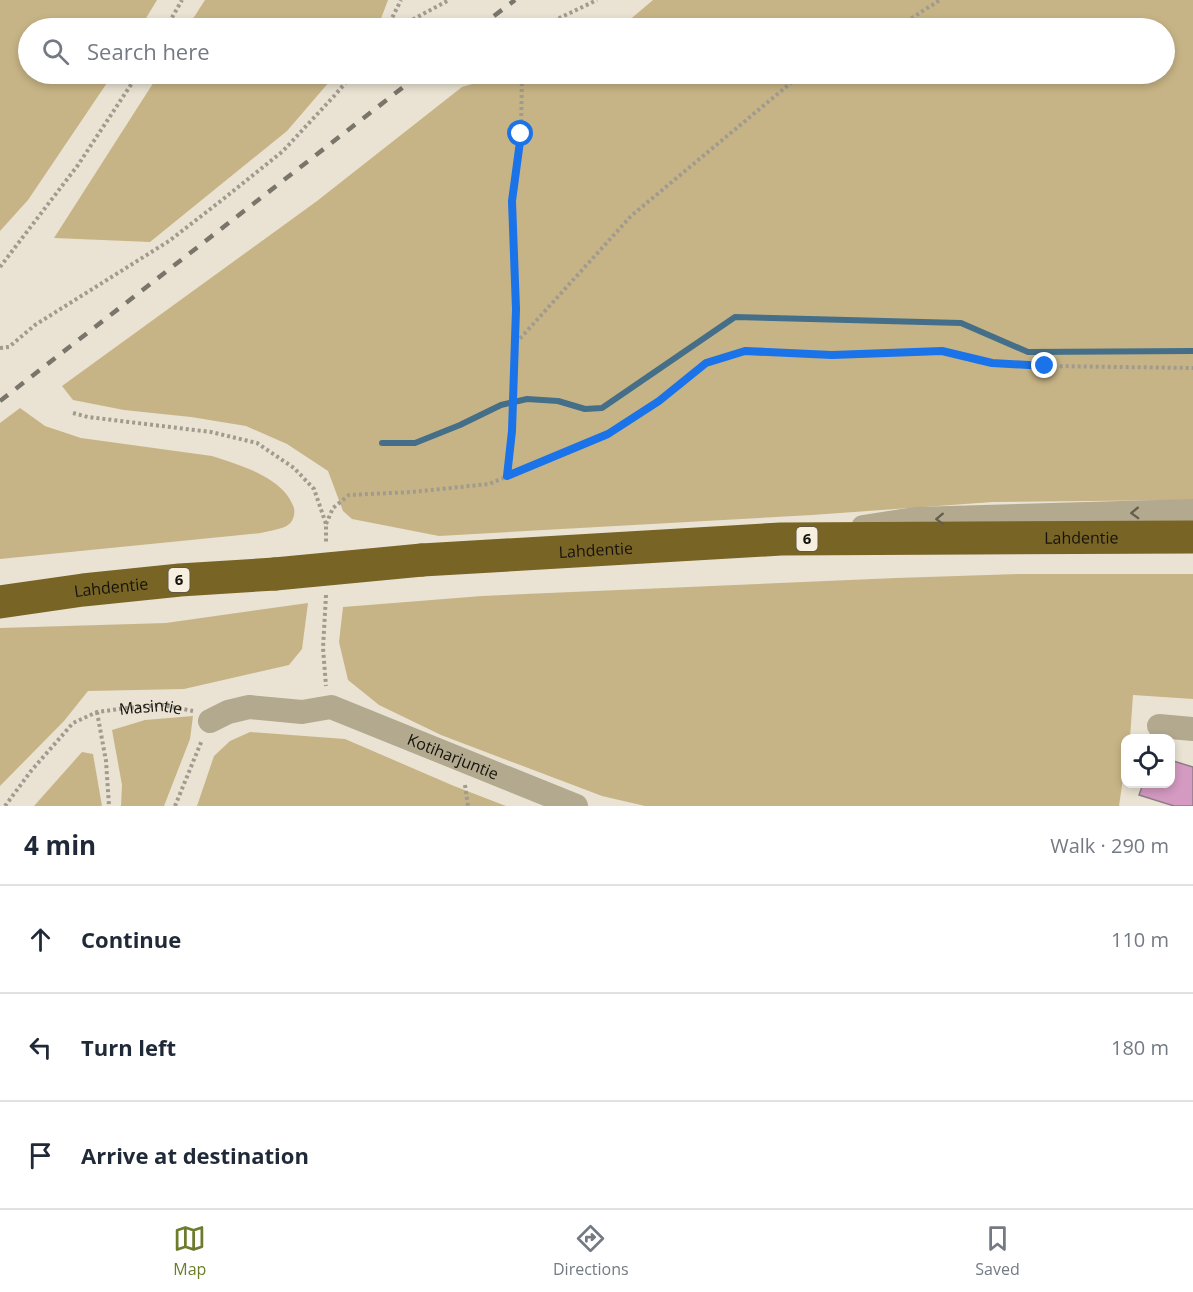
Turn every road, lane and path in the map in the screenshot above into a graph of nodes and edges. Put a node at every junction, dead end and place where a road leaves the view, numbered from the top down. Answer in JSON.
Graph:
{"nodes":[{"id":1,"x":182,"y":0,"type":"edge"},
{"id":2,"x":401,"y":0,"type":"edge"},
{"id":3,"x":597,"y":0,"type":"edge"},
{"id":4,"x":939,"y":0,"type":"edge"},
{"id":5,"x":449,"y":1,"type":"edge"},
{"id":6,"x":172,"y":18,"type":"edge"},
{"id":7,"x":392,"y":18,"type":"edge"},
{"id":8,"x":416,"y":18,"type":"edge"},
{"id":9,"x":560,"y":18,"type":"edge"},
{"id":10,"x":911,"y":18,"type":"edge"},
{"id":11,"x":131,"y":84,"type":"edge"},
{"id":12,"x":344,"y":84,"type":"edge"},
{"id":13,"x":522,"y":84,"type":"edge"},
{"id":14,"x":790,"y":84,"type":"edge"},
{"id":15,"x":0,"y":267,"type":"edge"},
{"id":16,"x":515,"y":344,"type":"junction"},
{"id":17,"x":0,"y":348,"type":"edge"},
{"id":18,"x":1193,"y":368,"type":"edge"},
{"id":19,"x":73,"y":412,"type":"dead end"},
{"id":20,"x":507,"y":476,"type":"junction"},
{"id":21,"x":1193,"y":511,"type":"edge"},
{"id":22,"x":1193,"y":537,"type":"edge"},
{"id":23,"x":781,"y":539,"type":"junction"},
{"id":24,"x":326,"y":600,"type":"dead end"},
{"id":25,"x":0,"y":602,"type":"edge"},
{"id":26,"x":331,"y":707,"type":"junction"},
{"id":27,"x":97,"y":712,"type":"junction"},
{"id":28,"x":210,"y":721,"type":"junction"},
{"id":29,"x":1159,"y":726,"type":"dead end"},
{"id":30,"x":1193,"y":729,"type":"edge"},
{"id":31,"x":5,"y":806,"type":"edge"},
{"id":32,"x":109,"y":806,"type":"edge"},
{"id":33,"x":175,"y":806,"type":"edge"},
{"id":34,"x":576,"y":806,"type":"edge"}],
"edges":[{"from":1,"to":6,"type":"path"},
{"from":2,"to":7,"type":"path"},
{"from":3,"to":9,"type":"path"},
{"from":4,"to":10,"type":"path"},
{"from":5,"to":8,"type":"path"},
{"from":11,"to":15,"type":"path"},
{"from":12,"to":17,"type":"path"},
{"from":13,"to":16,"type":"path"},
{"from":14,"to":16,"type":"path"},
{"from":16,"to":20,"type":"path"},
{"from":18,"to":20,"type":"path"},
{"from":19,"to":20,"type":"path"},
{"from":21,"to":23,"type":"street","one_way":true},
{"from":22,"to":23,"type":"highway","name":"Lahdentie","number":"6"},
{"from":23,"to":25,"type":"highway","name":"Lahdentie","number":"6","bridge":true},
{"from":24,"to":26,"type":"path"},
{"from":26,"to":28,"type":"street"},
{"from":26,"to":34,"type":"street","name":"Kotiharjuntie"},
{"from":27,"to":28,"type":"path","name":"Masintie"},
{"from":27,"to":31,"type":"path","name":"Masintie"},
{"from":27,"to":32,"type":"path"},
{"from":28,"to":33,"type":"path"},
{"from":29,"to":30,"type":"street"}]}
